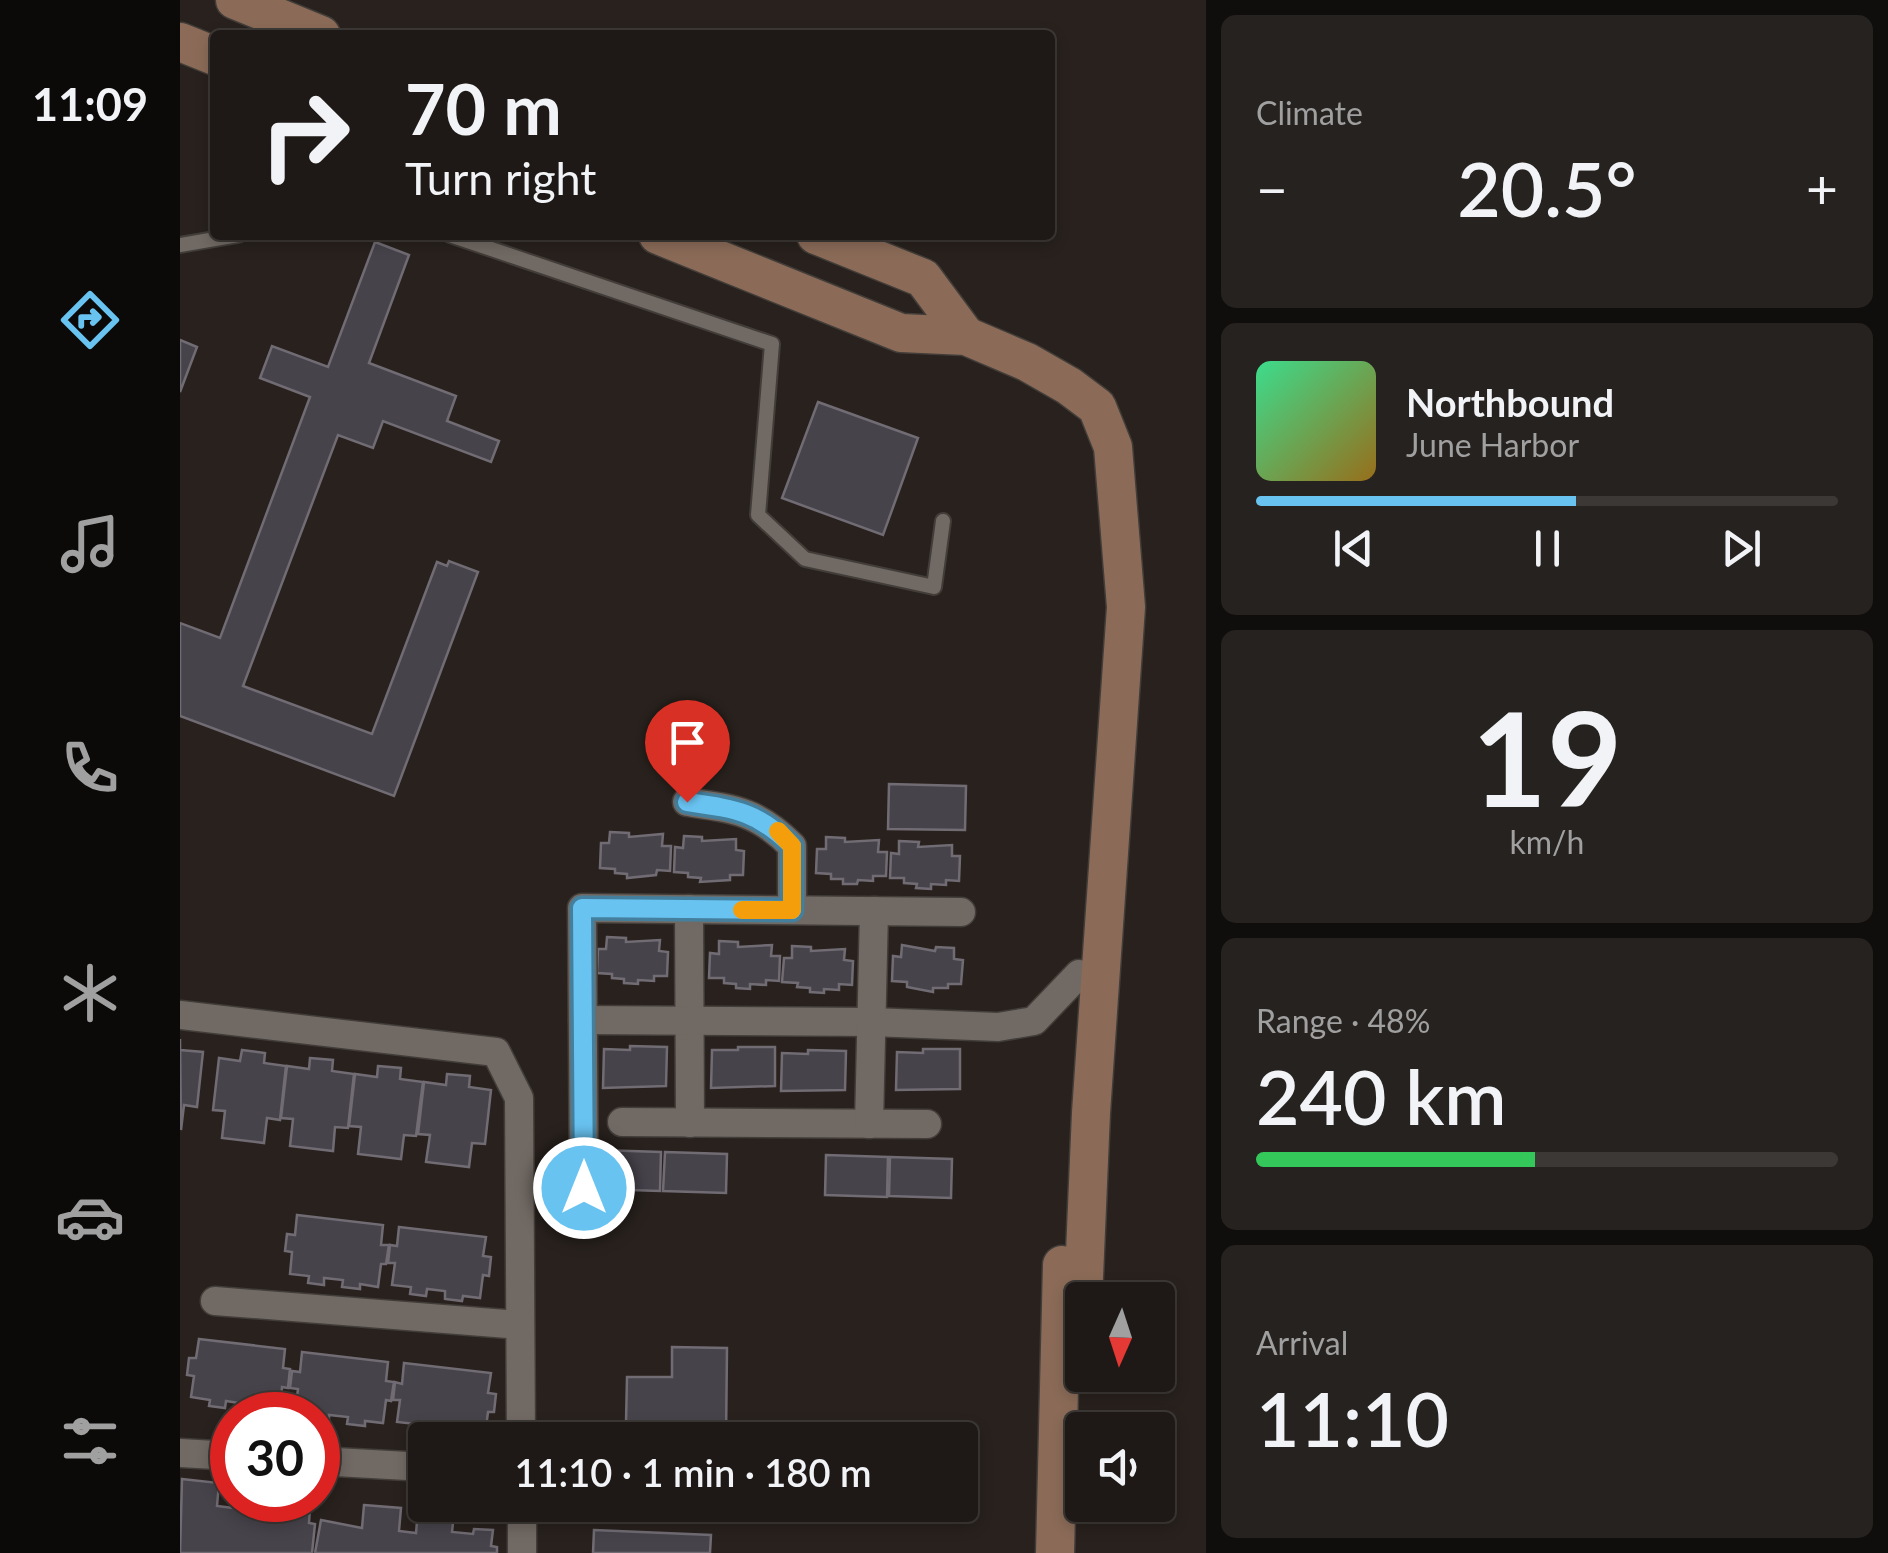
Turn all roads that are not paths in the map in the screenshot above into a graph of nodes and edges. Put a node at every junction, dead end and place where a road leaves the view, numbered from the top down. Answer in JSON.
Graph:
{"nodes":[{"id":1,"x":235,"y":0,"type":"edge"},
{"id":2,"x":310,"y":30,"type":"edge"},
{"id":3,"x":180,"y":42,"type":"edge"},
{"id":4,"x":210,"y":54,"type":"edge"},
{"id":5,"x":210,"y":240,"type":"edge"},
{"id":6,"x":465,"y":240,"type":"edge"},
{"id":7,"x":670,"y":240,"type":"edge"},
{"id":8,"x":828,"y":240,"type":"edge"},
{"id":9,"x":180,"y":245,"type":"edge"},
{"id":10,"x":966,"y":336,"type":"junction"},
{"id":11,"x":1116,"y":504,"type":"junction"},
{"id":12,"x":944,"y":521,"type":"dead end"},
{"id":13,"x":687,"y":802,"type":"dead end"},
{"id":14,"x":688,"y":909,"type":"junction"},
{"id":15,"x":792,"y":910,"type":"junction"},
{"id":16,"x":874,"y":911,"type":"junction"},
{"id":17,"x":961,"y":912,"type":"dead end"},
{"id":18,"x":1079,"y":974,"type":"junction"},
{"id":19,"x":180,"y":1016,"type":"edge"},
{"id":20,"x":582,"y":1020,"type":"junction"},
{"id":21,"x":692,"y":1020,"type":"junction"},
{"id":22,"x":872,"y":1022,"type":"junction"},
{"id":23,"x":622,"y":1122,"type":"dead end"},
{"id":24,"x":690,"y":1123,"type":"junction"},
{"id":25,"x":870,"y":1124,"type":"junction"},
{"id":26,"x":927,"y":1124,"type":"dead end"},
{"id":27,"x":584,"y":1188,"type":"dead end"},
{"id":28,"x":1083,"y":1282,"type":"edge"},
{"id":29,"x":215,"y":1301,"type":"dead end"},
{"id":30,"x":520,"y":1325,"type":"junction"},
{"id":31,"x":1080,"y":1392,"type":"edge"},
{"id":32,"x":521,"y":1422,"type":"edge"},
{"id":33,"x":180,"y":1452,"type":"edge"},
{"id":34,"x":210,"y":1454,"type":"edge"},
{"id":35,"x":340,"y":1461,"type":"edge"},
{"id":36,"x":408,"y":1466,"type":"edge"},
{"id":37,"x":522,"y":1522,"type":"edge"},
{"id":38,"x":522,"y":1553,"type":"edge"},
{"id":39,"x":1055,"y":1553,"type":"edge"},
{"id":40,"x":1077,"y":1553,"type":"edge"}],
"edges":[{"from":1,"to":2,"type":"street"},
{"from":3,"to":4,"type":"street"},
{"from":5,"to":9,"type":"lane"},
{"from":6,"to":12,"type":"lane"},
{"from":7,"to":10,"type":"street"},
{"from":8,"to":10,"type":"street"},
{"from":10,"to":11,"type":"street"},
{"from":11,"to":18,"type":"street"},
{"from":11,"to":28,"type":"street"},
{"from":13,"to":15,"type":"street"},
{"from":14,"to":15,"type":"street"},
{"from":14,"to":20,"type":"street"},
{"from":14,"to":21,"type":"street"},
{"from":15,"to":16,"type":"street"},
{"from":16,"to":17,"type":"street"},
{"from":16,"to":22,"type":"street"},
{"from":18,"to":22,"type":"street"},
{"from":18,"to":39,"type":"street"},
{"from":19,"to":30,"type":"street"},
{"from":20,"to":21,"type":"street"},
{"from":20,"to":27,"type":"street"},
{"from":21,"to":22,"type":"street"},
{"from":21,"to":24,"type":"street"},
{"from":22,"to":25,"type":"street"},
{"from":23,"to":24,"type":"street"},
{"from":24,"to":25,"type":"street"},
{"from":25,"to":26,"type":"street"},
{"from":29,"to":30,"type":"street"},
{"from":30,"to":32,"type":"street"},
{"from":31,"to":40,"type":"street"},
{"from":33,"to":34,"type":"street"},
{"from":35,"to":36,"type":"street"},
{"from":37,"to":38,"type":"street"}]}
